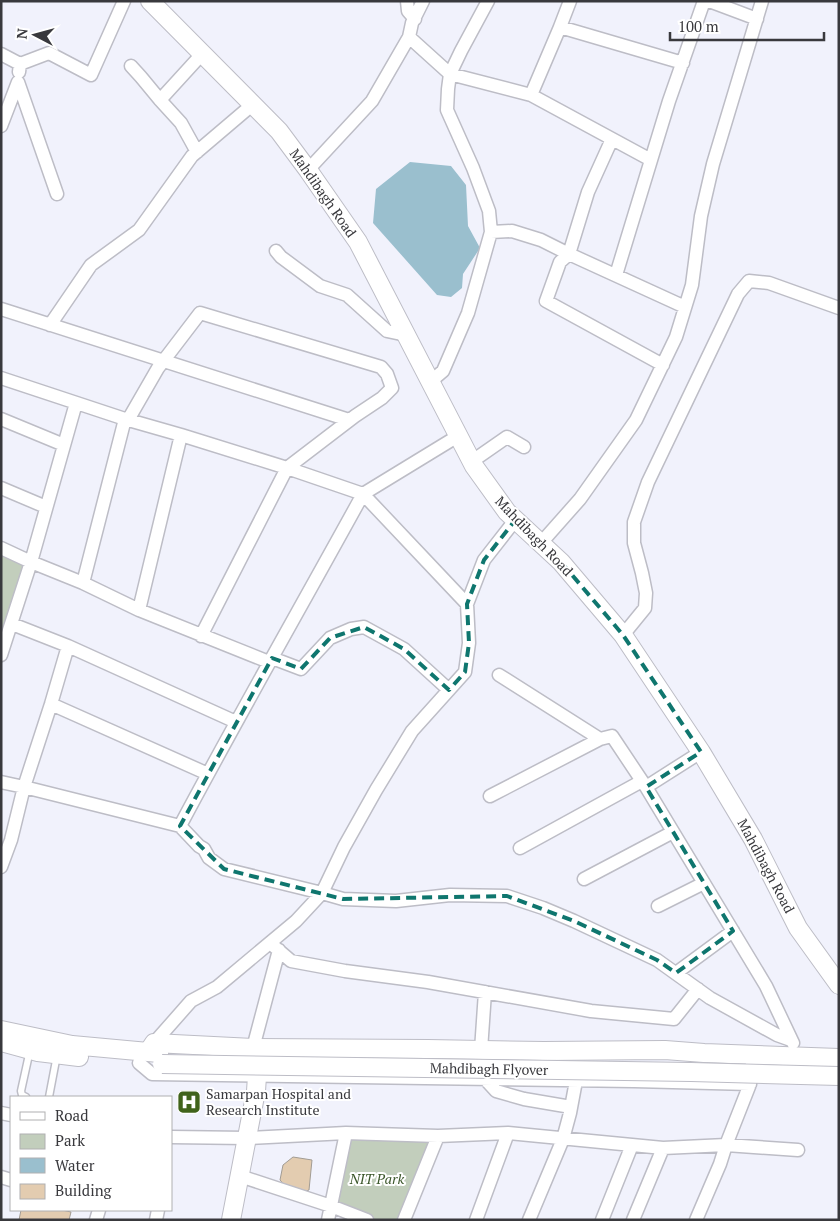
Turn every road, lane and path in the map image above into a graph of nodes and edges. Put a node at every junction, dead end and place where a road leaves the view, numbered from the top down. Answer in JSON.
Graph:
{"nodes":[{"id":1,"x":124,"y":1,"type":"edge"},
{"id":2,"x":406,"y":1,"type":"edge"},
{"id":3,"x":423,"y":1,"type":"edge"},
{"id":4,"x":488,"y":1,"type":"edge"},
{"id":5,"x":570,"y":1,"type":"edge"},
{"id":6,"x":704,"y":1,"type":"edge"},
{"id":7,"x":709,"y":1,"type":"edge"},
{"id":8,"x":762,"y":1,"type":"edge"},
{"id":9,"x":159,"y":5,"type":"edge"},
{"id":10,"x":414,"y":19,"type":"junction"},
{"id":11,"x":757,"y":19,"type":"junction"},
{"id":12,"x":560,"y":26,"type":"junction"},
{"id":13,"x":409,"y":37,"type":"junction"},
{"id":14,"x":1,"y":54,"type":"edge"},
{"id":15,"x":202,"y":54,"type":"junction"},
{"id":16,"x":683,"y":63,"type":"junction"},
{"id":17,"x":20,"y":64,"type":"junction"},
{"id":18,"x":131,"y":66,"type":"dead end"},
{"id":19,"x":450,"y":74,"type":"junction"},
{"id":20,"x":18,"y":82,"type":"junction"},
{"id":21,"x":531,"y":95,"type":"junction"},
{"id":22,"x":160,"y":100,"type":"junction"},
{"id":23,"x":252,"y":105,"type":"junction"},
{"id":24,"x":1,"y":126,"type":"edge"},
{"id":25,"x":612,"y":139,"type":"junction"},
{"id":26,"x":197,"y":152,"type":"junction"},
{"id":27,"x":651,"y":160,"type":"junction"},
{"id":28,"x":308,"y":170,"type":"junction"},
{"id":29,"x":57,"y":194,"type":"dead end"},
{"id":30,"x":491,"y":232,"type":"junction"},
{"id":31,"x":276,"y":251,"type":"dead end"},
{"id":32,"x":569,"y":254,"type":"junction"},
{"id":33,"x":616,"y":276,"type":"junction"},
{"id":34,"x":685,"y":307,"type":"junction"},
{"id":35,"x":839,"y":308,"type":"edge"},
{"id":36,"x":1,"y":310,"type":"edge"},
{"id":37,"x":50,"y":325,"type":"junction"},
{"id":38,"x":406,"y":335,"type":"junction"},
{"id":39,"x":163,"y":361,"type":"junction"},
{"id":40,"x":662,"y":365,"type":"junction"},
{"id":41,"x":1,"y":378,"type":"edge"},
{"id":42,"x":430,"y":382,"type":"junction"},
{"id":43,"x":76,"y":403,"type":"junction"},
{"id":44,"x":1,"y":419,"type":"edge"},
{"id":45,"x":127,"y":420,"type":"junction"},
{"id":46,"x":349,"y":420,"type":"junction"},
{"id":47,"x":181,"y":435,"type":"junction"},
{"id":48,"x":458,"y":436,"type":"junction"},
{"id":49,"x":64,"y":444,"type":"junction"},
{"id":50,"x":524,"y":448,"type":"dead end"},
{"id":51,"x":471,"y":462,"type":"junction"},
{"id":52,"x":287,"y":468,"type":"junction"},
{"id":53,"x":1,"y":488,"type":"edge"},
{"id":54,"x":363,"y":494,"type":"junction"},
{"id":55,"x":46,"y":507,"type":"junction"},
{"id":56,"x":516,"y":519,"type":"junction"},
{"id":57,"x":541,"y":543,"type":"junction"},
{"id":58,"x":1,"y":548,"type":"edge"},
{"id":59,"x":31,"y":562,"type":"junction"},
{"id":60,"x":83,"y":583,"type":"junction"},
{"id":61,"x":467,"y":604,"type":"junction"},
{"id":62,"x":139,"y":610,"type":"junction"},
{"id":63,"x":12,"y":624,"type":"junction"},
{"id":64,"x":623,"y":634,"type":"junction"},
{"id":65,"x":201,"y":636,"type":"junction"},
{"id":66,"x":68,"y":646,"type":"junction"},
{"id":67,"x":1,"y":654,"type":"edge"},
{"id":68,"x":271,"y":660,"type":"junction"},
{"id":69,"x":499,"y":675,"type":"dead end"},
{"id":70,"x":449,"y":690,"type":"junction"},
{"id":71,"x":51,"y":704,"type":"junction"},
{"id":72,"x":236,"y":722,"type":"junction"},
{"id":73,"x":600,"y":739,"type":"junction"},
{"id":74,"x":701,"y":752,"type":"junction"},
{"id":75,"x":208,"y":774,"type":"junction"},
{"id":76,"x":1,"y":782,"type":"edge"},
{"id":77,"x":644,"y":784,"type":"junction"},
{"id":78,"x":24,"y":787,"type":"junction"},
{"id":79,"x":490,"y":796,"type":"dead end"},
{"id":80,"x":180,"y":826,"type":"junction"},
{"id":81,"x":673,"y":832,"type":"junction"},
{"id":82,"x":520,"y":848,"type":"dead end"},
{"id":83,"x":1,"y":867,"type":"edge"},
{"id":84,"x":584,"y":879,"type":"dead end"},
{"id":85,"x":704,"y":883,"type":"junction"},
{"id":86,"x":322,"y":893,"type":"junction"},
{"id":87,"x":658,"y":906,"type":"dead end"},
{"id":88,"x":733,"y":931,"type":"junction"},
{"id":89,"x":275,"y":946,"type":"junction"},
{"id":90,"x":676,"y":973,"type":"junction"},
{"id":91,"x":839,"y":985,"type":"edge"},
{"id":92,"x":698,"y":989,"type":"junction"},
{"id":93,"x":485,"y":992,"type":"junction"},
{"id":94,"x":1,"y":1030,"type":"edge"},
{"id":95,"x":791,"y":1040,"type":"junction"},
{"id":96,"x":1,"y":1042,"type":"edge"},
{"id":97,"x":253,"y":1048,"type":"junction"},
{"id":98,"x":30,"y":1050,"type":"junction"},
{"id":99,"x":481,"y":1050,"type":"junction"},
{"id":100,"x":58,"y":1054,"type":"junction"},
{"id":101,"x":753,"y":1054,"type":"junction"},
{"id":102,"x":153,"y":1055,"type":"junction"},
{"id":103,"x":799,"y":1056,"type":"junction"},
{"id":104,"x":839,"y":1058,"type":"edge"},
{"id":105,"x":839,"y":1065,"type":"edge"},
{"id":106,"x":257,"y":1076,"type":"junction"},
{"id":107,"x":839,"y":1076,"type":"edge"},
{"id":108,"x":485,"y":1079,"type":"junction"},
{"id":109,"x":576,"y":1081,"type":"junction"},
{"id":110,"x":750,"y":1084,"type":"junction"},
{"id":111,"x":24,"y":1096,"type":"edge"},
{"id":112,"x":49,"y":1096,"type":"edge"},
{"id":113,"x":571,"y":1107,"type":"junction"},
{"id":114,"x":346,"y":1134,"type":"junction"},
{"id":115,"x":508,"y":1134,"type":"junction"},
{"id":116,"x":438,"y":1136,"type":"junction"},
{"id":117,"x":247,"y":1138,"type":"junction"},
{"id":118,"x":563,"y":1139,"type":"junction"},
{"id":119,"x":172,"y":1141,"type":"edge"},
{"id":120,"x":632,"y":1145,"type":"junction"},
{"id":121,"x":726,"y":1145,"type":"junction"},
{"id":122,"x":663,"y":1148,"type":"junction"},
{"id":123,"x":798,"y":1150,"type":"dead end"},
{"id":124,"x":240,"y":1176,"type":"junction"},
{"id":125,"x":331,"y":1206,"type":"junction"},
{"id":126,"x":231,"y":1220,"type":"edge"},
{"id":127,"x":328,"y":1220,"type":"edge"},
{"id":128,"x":366,"y":1220,"type":"edge"},
{"id":129,"x":404,"y":1220,"type":"edge"},
{"id":130,"x":476,"y":1220,"type":"edge"},
{"id":131,"x":529,"y":1220,"type":"edge"},
{"id":132,"x":602,"y":1220,"type":"edge"},
{"id":133,"x":633,"y":1220,"type":"edge"},
{"id":134,"x":696,"y":1220,"type":"edge"}],
"edges":[{"from":1,"to":17,"type":"street"},
{"from":2,"to":10,"type":"street"},
{"from":3,"to":10,"type":"street"},
{"from":4,"to":19,"type":"street"},
{"from":5,"to":12,"type":"street"},
{"from":6,"to":16,"type":"street"},
{"from":7,"to":11,"type":"street"},
{"from":8,"to":11,"type":"street"},
{"from":9,"to":15,"type":"street","name":"Mahdibagh Road"},
{"from":10,"to":13,"type":"street"},
{"from":11,"to":34,"type":"street"},
{"from":12,"to":16,"type":"street"},
{"from":12,"to":21,"type":"street"},
{"from":13,"to":19,"type":"street"},
{"from":13,"to":28,"type":"street"},
{"from":14,"to":17,"type":"street"},
{"from":15,"to":22,"type":"street"},
{"from":15,"to":23,"type":"street","name":"Mahdibagh Road"},
{"from":16,"to":27,"type":"street"},
{"from":17,"to":20,"type":"street"},
{"from":18,"to":22,"type":"street"},
{"from":19,"to":21,"type":"street"},
{"from":19,"to":30,"type":"street"},
{"from":20,"to":24,"type":"street"},
{"from":20,"to":29,"type":"street"},
{"from":21,"to":25,"type":"street"},
{"from":22,"to":26,"type":"street"},
{"from":23,"to":26,"type":"street"},
{"from":23,"to":28,"type":"street","name":"Mahdibagh Road"},
{"from":25,"to":27,"type":"street"},
{"from":25,"to":32,"type":"street"},
{"from":26,"to":37,"type":"street"},
{"from":27,"to":33,"type":"street"},
{"from":28,"to":38,"type":"street","name":"Mahdibagh Road"},
{"from":30,"to":32,"type":"street"},
{"from":30,"to":42,"type":"street"},
{"from":31,"to":38,"type":"street"},
{"from":32,"to":33,"type":"street"},
{"from":32,"to":40,"type":"street"},
{"from":33,"to":34,"type":"street"},
{"from":34,"to":40,"type":"street"},
{"from":35,"to":64,"type":"street"},
{"from":36,"to":37,"type":"street"},
{"from":37,"to":39,"type":"street"},
{"from":38,"to":42,"type":"street","name":"Mahdibagh Road"},
{"from":39,"to":45,"type":"street"},
{"from":39,"to":46,"type":"street"},
{"from":39,"to":46,"type":"street"},
{"from":40,"to":57,"type":"street"},
{"from":41,"to":43,"type":"street"},
{"from":42,"to":48,"type":"street","name":"Mahdibagh Road"},
{"from":43,"to":45,"type":"street"},
{"from":43,"to":49,"type":"street"},
{"from":44,"to":49,"type":"street"},
{"from":45,"to":47,"type":"street"},
{"from":45,"to":60,"type":"street"},
{"from":46,"to":52,"type":"street"},
{"from":47,"to":52,"type":"street"},
{"from":47,"to":62,"type":"street"},
{"from":48,"to":51,"type":"street","name":"Mahdibagh Road"},
{"from":48,"to":54,"type":"street"},
{"from":49,"to":55,"type":"street"},
{"from":50,"to":51,"type":"street"},
{"from":51,"to":56,"type":"street","name":"Mahdibagh Road"},
{"from":52,"to":54,"type":"street"},
{"from":52,"to":65,"type":"street"},
{"from":53,"to":55,"type":"street"},
{"from":54,"to":61,"type":"street"},
{"from":54,"to":68,"type":"street"},
{"from":55,"to":59,"type":"street"},
{"from":56,"to":57,"type":"street","name":"Mahdibagh Road"},
{"from":56,"to":61,"type":"street"},
{"from":57,"to":64,"type":"street","name":"Mahdibagh Road"},
{"from":58,"to":59,"type":"street"},
{"from":59,"to":60,"type":"street"},
{"from":59,"to":63,"type":"street"},
{"from":60,"to":62,"type":"street"},
{"from":61,"to":70,"type":"street"},
{"from":62,"to":65,"type":"street"},
{"from":63,"to":66,"type":"street"},
{"from":63,"to":67,"type":"street"},
{"from":64,"to":74,"type":"street","name":"Mahdibagh Road"},
{"from":65,"to":68,"type":"street"},
{"from":66,"to":71,"type":"street"},
{"from":66,"to":72,"type":"street"},
{"from":68,"to":70,"type":"street"},
{"from":68,"to":72,"type":"street"},
{"from":69,"to":73,"type":"street"},
{"from":70,"to":86,"type":"street"},
{"from":71,"to":75,"type":"street"},
{"from":71,"to":78,"type":"street"},
{"from":72,"to":75,"type":"street"},
{"from":73,"to":77,"type":"street"},
{"from":73,"to":79,"type":"street"},
{"from":74,"to":77,"type":"street"},
{"from":74,"to":91,"type":"street","name":"Mahdibagh Road"},
{"from":75,"to":80,"type":"street"},
{"from":76,"to":78,"type":"street"},
{"from":77,"to":81,"type":"street"},
{"from":77,"to":82,"type":"street"},
{"from":78,"to":80,"type":"street"},
{"from":78,"to":83,"type":"street"},
{"from":80,"to":86,"type":"street"},
{"from":81,"to":84,"type":"street"},
{"from":81,"to":85,"type":"street"},
{"from":85,"to":87,"type":"street"},
{"from":85,"to":88,"type":"street"},
{"from":86,"to":89,"type":"street"},
{"from":86,"to":90,"type":"street"},
{"from":88,"to":90,"type":"street"},
{"from":88,"to":95,"type":"street"},
{"from":89,"to":93,"type":"street"},
{"from":89,"to":97,"type":"street"},
{"from":89,"to":102,"type":"street"},
{"from":90,"to":92,"type":"street"},
{"from":92,"to":93,"type":"street"},
{"from":92,"to":95,"type":"street"},
{"from":93,"to":99,"type":"street"},
{"from":94,"to":102,"type":"street"},
{"from":95,"to":103,"type":"street"},
{"from":96,"to":98,"type":"street"},
{"from":97,"to":99,"type":"street"},
{"from":97,"to":102,"type":"street"},
{"from":98,"to":100,"type":"street"},
{"from":98,"to":111,"type":"lane"},
{"from":99,"to":101,"type":"street"},
{"from":100,"to":102,"type":"street"},
{"from":100,"to":112,"type":"lane"},
{"from":101,"to":103,"type":"street"},
{"from":101,"to":110,"type":"street"},
{"from":102,"to":105,"type":"street","name":"Mahdibagh Flyover"},
{"from":102,"to":106,"type":"street"},
{"from":102,"to":107,"type":"street","name":"Mahdibagh Flyover","bridge":true},
{"from":103,"to":104,"type":"street"},
{"from":106,"to":108,"type":"street"},
{"from":106,"to":117,"type":"street"},
{"from":108,"to":109,"type":"street"},
{"from":108,"to":113,"type":"street"},
{"from":109,"to":110,"type":"street"},
{"from":109,"to":113,"type":"street"},
{"from":110,"to":121,"type":"street"},
{"from":113,"to":118,"type":"street"},
{"from":114,"to":116,"type":"street"},
{"from":114,"to":117,"type":"street"},
{"from":114,"to":125,"type":"street"},
{"from":115,"to":116,"type":"street"},
{"from":115,"to":118,"type":"street"},
{"from":115,"to":130,"type":"street"},
{"from":116,"to":129,"type":"street"},
{"from":117,"to":119,"type":"street"},
{"from":117,"to":124,"type":"street"},
{"from":118,"to":120,"type":"street"},
{"from":118,"to":131,"type":"street"},
{"from":120,"to":122,"type":"street"},
{"from":120,"to":132,"type":"street"},
{"from":121,"to":122,"type":"street"},
{"from":121,"to":123,"type":"street"},
{"from":121,"to":134,"type":"street"},
{"from":122,"to":133,"type":"street"},
{"from":124,"to":125,"type":"street"},
{"from":124,"to":126,"type":"street"},
{"from":125,"to":127,"type":"street"},
{"from":125,"to":128,"type":"street"}]}
